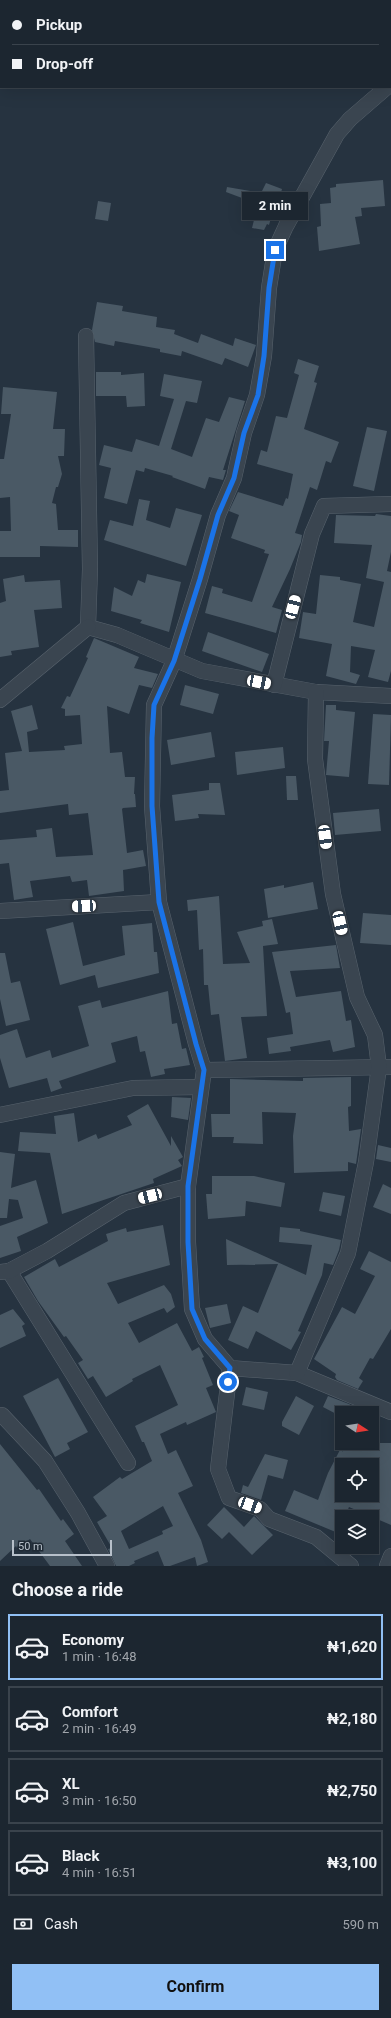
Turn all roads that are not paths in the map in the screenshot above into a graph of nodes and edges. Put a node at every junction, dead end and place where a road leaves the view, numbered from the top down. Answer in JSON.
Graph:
{"nodes":[{"id":1,"x":385,"y":88,"type":"edge"},
{"id":2,"x":86,"y":336,"type":"dead end"},
{"id":3,"x":391,"y":504,"type":"edge"},
{"id":4,"x":88,"y":627,"type":"junction"},
{"id":5,"x":174,"y":661,"type":"junction"},
{"id":6,"x":274,"y":685,"type":"junction"},
{"id":7,"x":316,"y":692,"type":"junction"},
{"id":8,"x":391,"y":696,"type":"edge"},
{"id":9,"x":0,"y":700,"type":"edge"},
{"id":10,"x":159,"y":902,"type":"junction"},
{"id":11,"x":0,"y":911,"type":"edge"},
{"id":12,"x":385,"y":1067,"type":"edge"},
{"id":13,"x":204,"y":1070,"type":"junction"},
{"id":14,"x":201,"y":1087,"type":"junction"},
{"id":15,"x":0,"y":1115,"type":"edge"},
{"id":16,"x":188,"y":1186,"type":"junction"},
{"id":17,"x":4,"y":1272,"type":"edge"},
{"id":18,"x":230,"y":1368,"type":"junction"},
{"id":19,"x":297,"y":1373,"type":"junction"},
{"id":20,"x":391,"y":1412,"type":"edge"},
{"id":21,"x":2,"y":1415,"type":"dead end"},
{"id":22,"x":128,"y":1463,"type":"dead end"},
{"id":23,"x":391,"y":1556,"type":"edge"},
{"id":24,"x":107,"y":1566,"type":"edge"},
{"id":25,"x":351,"y":1566,"type":"edge"},
{"id":26,"x":386,"y":1566,"type":"edge"}],
"edges":[{"from":1,"to":5,"type":"street"},
{"from":2,"to":4,"type":"street"},
{"from":3,"to":6,"type":"street"},
{"from":4,"to":5,"type":"street"},
{"from":4,"to":9,"type":"street"},
{"from":5,"to":6,"type":"street"},
{"from":5,"to":10,"type":"street"},
{"from":6,"to":7,"type":"street"},
{"from":7,"to":8,"type":"street"},
{"from":7,"to":12,"type":"street"},
{"from":10,"to":11,"type":"street"},
{"from":10,"to":13,"type":"street"},
{"from":12,"to":13,"type":"street"},
{"from":12,"to":19,"type":"street"},
{"from":13,"to":14,"type":"street"},
{"from":14,"to":15,"type":"street"},
{"from":14,"to":16,"type":"street"},
{"from":16,"to":17,"type":"street"},
{"from":16,"to":18,"type":"street"},
{"from":17,"to":22,"type":"street"},
{"from":18,"to":19,"type":"street"},
{"from":18,"to":25,"type":"street"},
{"from":19,"to":20,"type":"street"},
{"from":21,"to":24,"type":"street"},
{"from":23,"to":26,"type":"street"}]}
